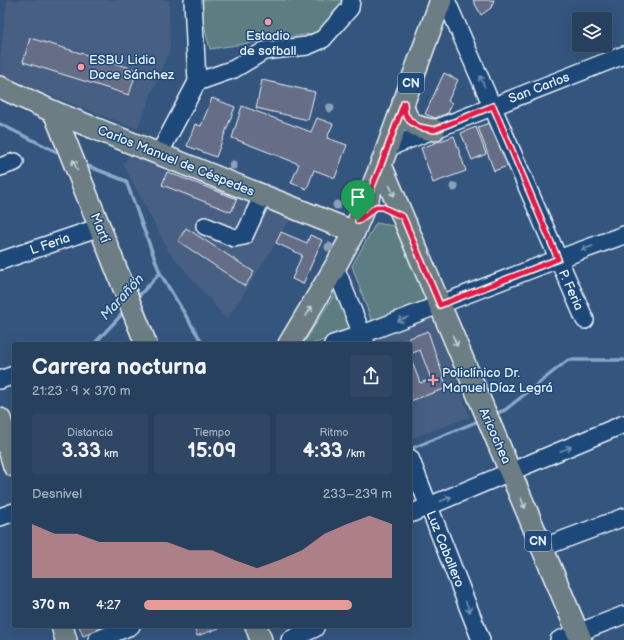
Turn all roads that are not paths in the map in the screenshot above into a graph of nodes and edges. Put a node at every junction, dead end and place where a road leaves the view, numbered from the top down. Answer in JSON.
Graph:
{"nodes":[{"id":1,"x":193,"y":0,"type":"edge"},
{"id":2,"x":351,"y":0,"type":"edge"},
{"id":3,"x":441,"y":0,"type":"edge"},
{"id":4,"x":446,"y":0,"type":"edge"},
{"id":5,"x":624,"y":55,"type":"edge"},
{"id":6,"x":197,"y":82,"type":"junction"},
{"id":7,"x":0,"y":88,"type":"edge"},
{"id":8,"x":404,"y":103,"type":"junction"},
{"id":9,"x":493,"y":106,"type":"junction"},
{"id":10,"x":54,"y":112,"type":"junction"},
{"id":11,"x":92,"y":127,"type":"junction"},
{"id":12,"x":434,"y":130,"type":"junction"},
{"id":13,"x":66,"y":142,"type":"junction"},
{"id":14,"x":159,"y":154,"type":"junction"},
{"id":15,"x":384,"y":157,"type":"junction"},
{"id":16,"x":263,"y":196,"type":"junction"},
{"id":17,"x":403,"y":217,"type":"junction"},
{"id":18,"x":205,"y":226,"type":"dead end"},
{"id":19,"x":356,"y":226,"type":"junction"},
{"id":20,"x":100,"y":227,"type":"junction"},
{"id":21,"x":624,"y":235,"type":"edge"},
{"id":22,"x":558,"y":259,"type":"junction"},
{"id":23,"x":0,"y":261,"type":"edge"},
{"id":24,"x":335,"y":267,"type":"junction"},
{"id":25,"x":440,"y":305,"type":"junction"},
{"id":26,"x":585,"y":320,"type":"dead end"},
{"id":27,"x":365,"y":339,"type":"edge"},
{"id":28,"x":145,"y":342,"type":"edge"},
{"id":29,"x":290,"y":342,"type":"edge"},
{"id":30,"x":346,"y":342,"type":"edge"},
{"id":31,"x":12,"y":376,"type":"edge"},
{"id":32,"x":0,"y":380,"type":"edge"},
{"id":33,"x":0,"y":419,"type":"edge"},
{"id":34,"x":624,"y":424,"type":"edge"},
{"id":35,"x":12,"y":459,"type":"edge"},
{"id":36,"x":412,"y":465,"type":"edge"},
{"id":37,"x":510,"y":472,"type":"junction"},
{"id":38,"x":428,"y":507,"type":"junction"},
{"id":39,"x":12,"y":513,"type":"edge"},
{"id":40,"x":412,"y":513,"type":"edge"},
{"id":41,"x":0,"y":517,"type":"edge"},
{"id":42,"x":624,"y":517,"type":"edge"},
{"id":43,"x":541,"y":548,"type":"junction"},
{"id":44,"x":624,"y":614,"type":"edge"},
{"id":45,"x":63,"y":628,"type":"edge"},
{"id":46,"x":126,"y":628,"type":"edge"},
{"id":47,"x":257,"y":628,"type":"edge"},
{"id":48,"x":315,"y":628,"type":"dead end"},
{"id":49,"x":573,"y":638,"type":"edge"},
{"id":50,"x":66,"y":640,"type":"edge"},
{"id":51,"x":98,"y":640,"type":"edge"},
{"id":52,"x":261,"y":640,"type":"edge"},
{"id":53,"x":290,"y":640,"type":"edge"},
{"id":54,"x":481,"y":640,"type":"edge"}],
"edges":[{"from":1,"to":6,"type":"street"},
{"from":2,"to":6,"type":"street"},
{"from":3,"to":8,"type":"main road","number":"CN"},
{"from":9,"to":4,"type":"street","name":"P. Feria","one_way":true},
{"from":5,"to":9,"type":"street","name":"San Carlos"},
{"from":6,"to":14,"type":"street"},
{"from":7,"to":10,"type":"main road","name":"Carlos Manuel de Céspedes"},
{"from":8,"to":12,"type":"main road"},
{"from":8,"to":15,"type":"main road","number":"CN"},
{"from":9,"to":12,"type":"street","name":"San Carlos"},
{"from":9,"to":22,"type":"street","name":"P. Feria"},
{"from":10,"to":11,"type":"main road","name":"Carlos Manuel de Céspedes"},
{"from":10,"to":13,"type":"main road","name":"Martí"},
{"from":11,"to":13,"type":"main road"},
{"from":11,"to":14,"type":"main road","name":"Carlos Manuel de Céspedes"},
{"from":12,"to":15,"type":"street","name":"San Carlos"},
{"from":20,"to":13,"type":"main road","name":"Martí","one_way":true},
{"from":14,"to":16,"type":"main road","name":"Carlos Manuel de Céspedes"},
{"from":15,"to":17,"type":"main road","name":"Aricochea","number":"CN","one_way":true},
{"from":15,"to":19,"type":"main road","number":"CN"},
{"from":16,"to":18,"type":"street"},
{"from":16,"to":19,"type":"main road","name":"Carlos Manuel de Céspedes"},
{"from":17,"to":19,"type":"main road"},
{"from":17,"to":25,"type":"main road","name":"Aricochea","number":"CN"},
{"from":19,"to":24,"type":"main road","number":"CN"},
{"from":20,"to":23,"type":"street","name":"L Feria"},
{"from":20,"to":28,"type":"main road","name":"Martí"},
{"from":21,"to":22,"type":"street","one_way":true},
{"from":22,"to":25,"type":"street"},
{"from":22,"to":26,"type":"street","name":"P. Feria"},
{"from":24,"to":27,"type":"street"},
{"from":29,"to":24,"type":"main road","number":"CN","one_way":true},
{"from":25,"to":27,"type":"street","one_way":true},
{"from":25,"to":37,"type":"main road","name":"Aricochea","number":"CN","one_way":true},
{"from":27,"to":30,"type":"street"},
{"from":31,"to":32,"type":"street"},
{"from":33,"to":35,"type":"main road"},
{"from":37,"to":34,"type":"street","one_way":true},
{"from":36,"to":38,"type":"street","name":"Luz Caballero"},
{"from":38,"to":37,"type":"street","one_way":true},
{"from":37,"to":43,"type":"main road","name":"Aricochea","number":"CN","one_way":true},
{"from":38,"to":40,"type":"street"},
{"from":38,"to":54,"type":"street","name":"Luz Caballero","one_way":true},
{"from":39,"to":41,"type":"street"},
{"from":42,"to":43,"type":"street"},
{"from":43,"to":49,"type":"main road","name":"Aricochea","number":"CN"},
{"from":44,"to":49,"type":"street"},
{"from":45,"to":50,"type":"main road"},
{"from":46,"to":51,"type":"street"},
{"from":47,"to":52,"type":"main road"},
{"from":48,"to":53,"type":"street"}]}
